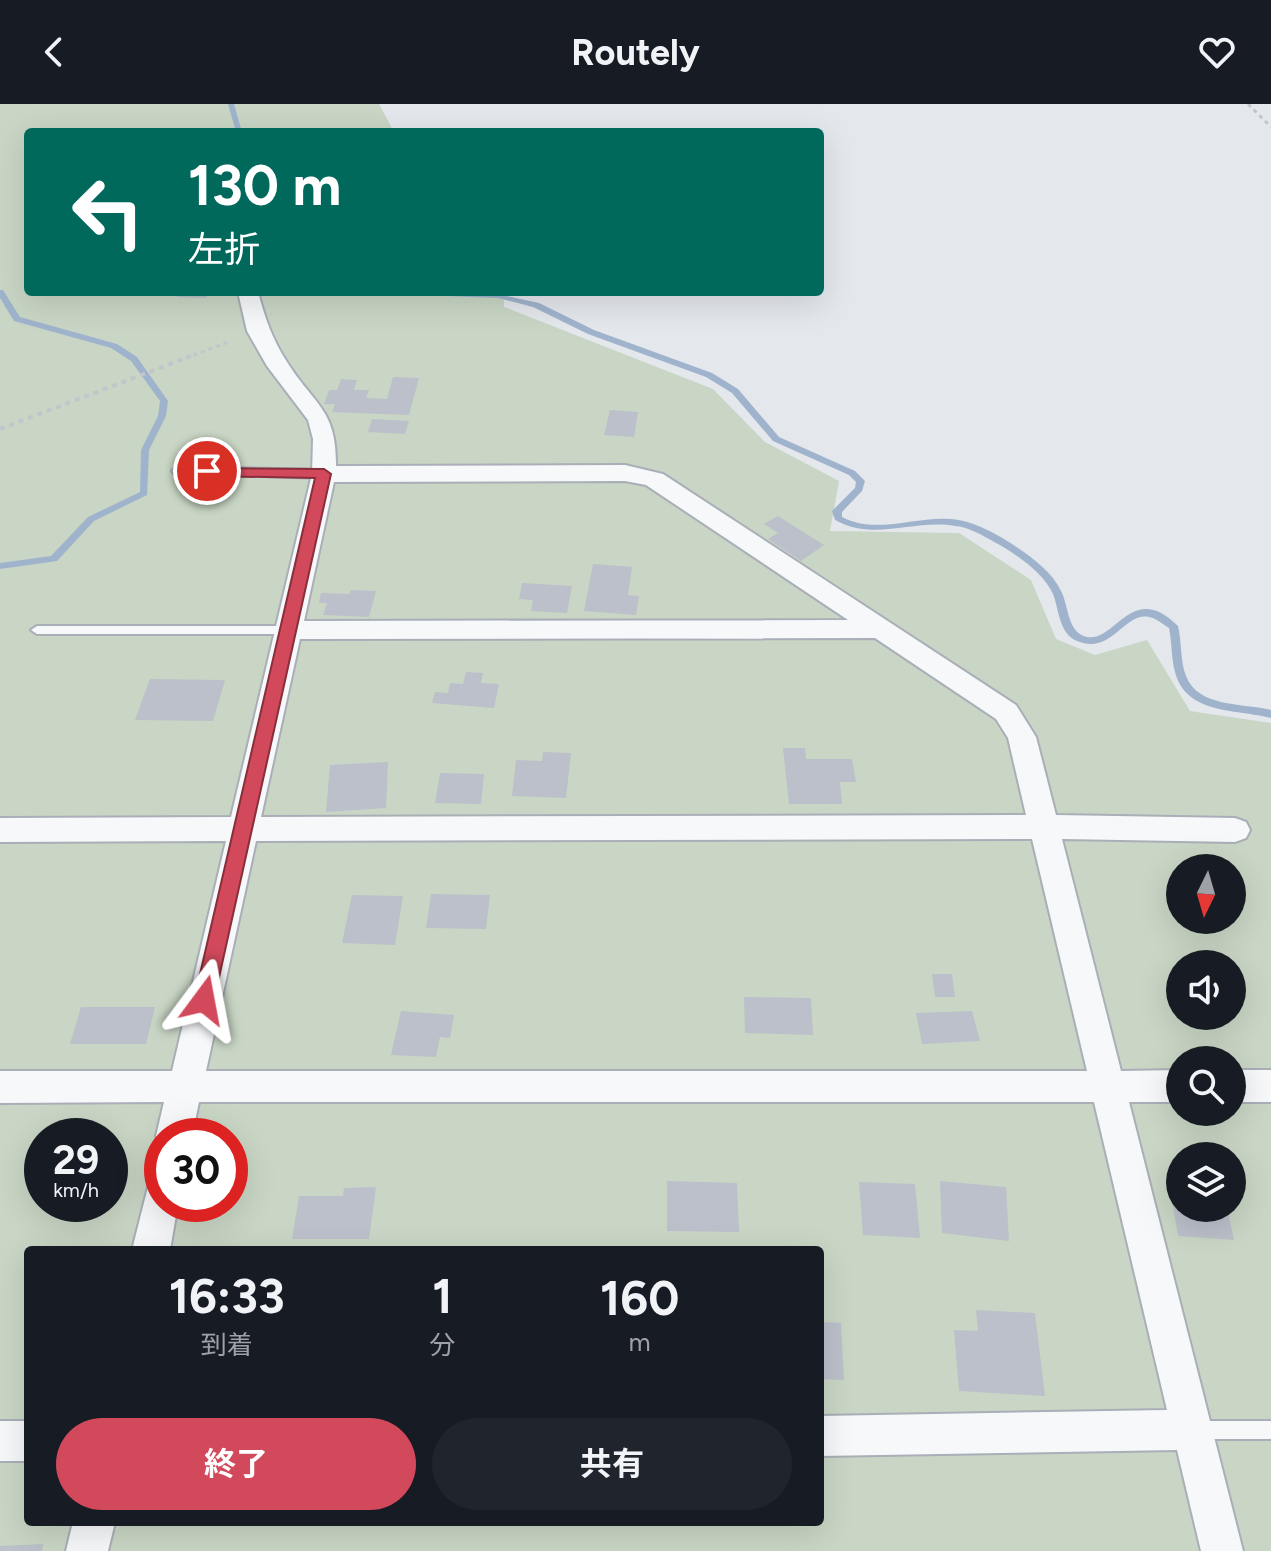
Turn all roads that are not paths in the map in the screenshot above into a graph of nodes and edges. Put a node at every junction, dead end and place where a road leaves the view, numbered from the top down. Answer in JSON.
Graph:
{"nodes":[{"id":1,"x":249,"y":296,"type":"edge"},
{"id":2,"x":178,"y":471,"type":"dead end"},
{"id":3,"x":324,"y":474,"type":"junction"},
{"id":4,"x":881,"y":629,"type":"junction"},
{"id":5,"x":37,"y":630,"type":"dead end"},
{"id":6,"x":289,"y":630,"type":"junction"},
{"id":7,"x":244,"y":827,"type":"junction"},
{"id":8,"x":1044,"y":827,"type":"junction"},
{"id":9,"x":0,"y":830,"type":"edge"},
{"id":10,"x":1235,"y":830,"type":"dead end"},
{"id":11,"x":1109,"y":1086,"type":"junction"},
{"id":12,"x":1166,"y":1086,"type":"edge"},
{"id":13,"x":1246,"y":1086,"type":"edge"},
{"id":14,"x":1271,"y":1086,"type":"edge"},
{"id":15,"x":0,"y":1087,"type":"edge"},
{"id":16,"x":184,"y":1087,"type":"junction"},
{"id":17,"x":178,"y":1118,"type":"edge"},
{"id":18,"x":157,"y":1222,"type":"edge"},
{"id":19,"x":152,"y":1246,"type":"edge"},
{"id":20,"x":1192,"y":1430,"type":"junction"},
{"id":21,"x":1271,"y":1430,"type":"edge"},
{"id":22,"x":824,"y":1436,"type":"edge"},
{"id":23,"x":0,"y":1441,"type":"edge"},
{"id":24,"x":24,"y":1441,"type":"edge"},
{"id":25,"x":93,"y":1526,"type":"edge"},
{"id":26,"x":87,"y":1551,"type":"edge"},
{"id":27,"x":1222,"y":1551,"type":"edge"}],
"edges":[{"from":1,"to":3,"type":"street"},
{"from":2,"to":3,"type":"lane"},
{"from":3,"to":4,"type":"street"},
{"from":3,"to":6,"type":"street"},
{"from":4,"to":6,"type":"street"},
{"from":4,"to":8,"type":"street"},
{"from":5,"to":6,"type":"lane"},
{"from":6,"to":7,"type":"street"},
{"from":7,"to":8,"type":"street"},
{"from":7,"to":9,"type":"street"},
{"from":7,"to":16,"type":"street"},
{"from":8,"to":10,"type":"street"},
{"from":8,"to":11,"type":"street"},
{"from":11,"to":12,"type":"street"},
{"from":11,"to":16,"type":"street"},
{"from":11,"to":20,"type":"street"},
{"from":13,"to":14,"type":"street"},
{"from":15,"to":16,"type":"street"},
{"from":16,"to":17,"type":"street"},
{"from":18,"to":19,"type":"street"},
{"from":20,"to":21,"type":"lane"},
{"from":20,"to":22,"type":"street"},
{"from":20,"to":27,"type":"street"},
{"from":23,"to":24,"type":"street"},
{"from":25,"to":26,"type":"street"}]}
